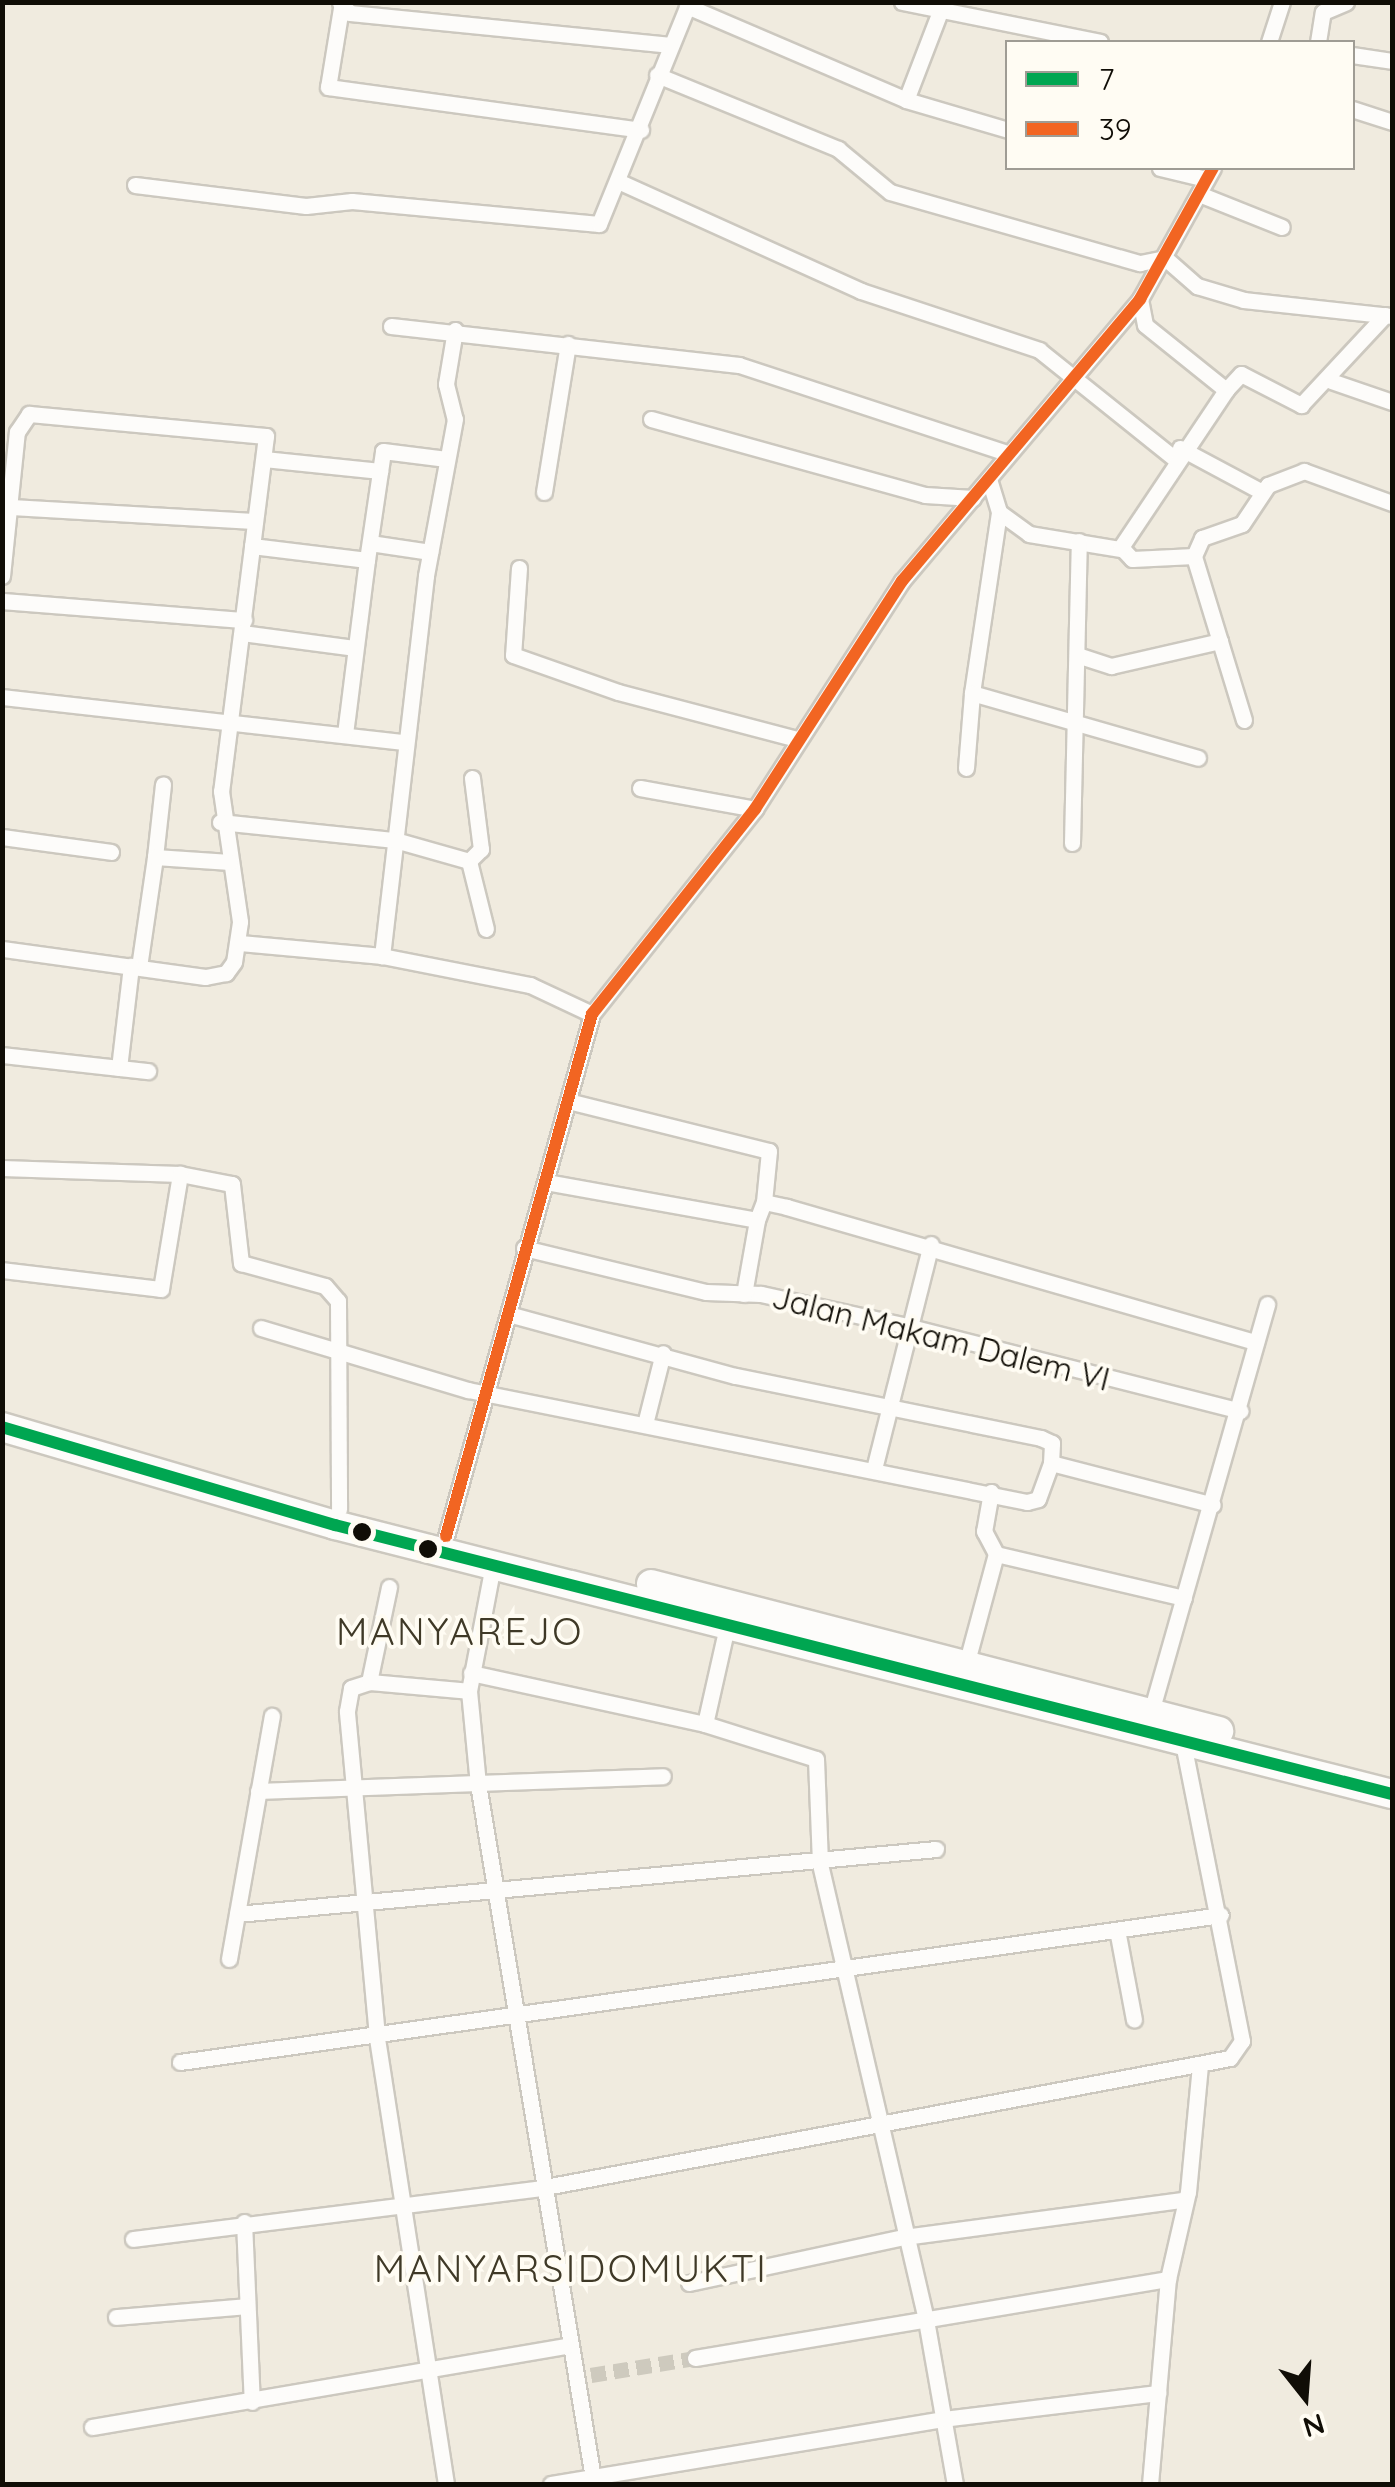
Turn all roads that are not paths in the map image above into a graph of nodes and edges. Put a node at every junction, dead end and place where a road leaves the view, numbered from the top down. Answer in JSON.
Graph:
{"nodes":[{"id":1,"x":902,"y":2,"type":"edge"},
{"id":2,"x":1282,"y":2,"type":"edge"},
{"id":3,"x":1346,"y":2,"type":"edge"},
{"id":4,"x":688,"y":4,"type":"edge"},
{"id":5,"x":340,"y":6,"type":"edge"},
{"id":6,"x":942,"y":7,"type":"edge"},
{"id":7,"x":1091,"y":40,"type":"edge"},
{"id":8,"x":1270,"y":40,"type":"edge"},
{"id":9,"x":1318,"y":40,"type":"edge"},
{"id":10,"x":668,"y":45,"type":"junction"},
{"id":11,"x":1355,"y":55,"type":"edge"},
{"id":12,"x":1392,"y":61,"type":"edge"},
{"id":13,"x":658,"y":75,"type":"junction"},
{"id":14,"x":906,"y":100,"type":"junction"},
{"id":15,"x":1355,"y":109,"type":"edge"},
{"id":16,"x":1392,"y":122,"type":"edge"},
{"id":17,"x":1005,"y":129,"type":"edge"},
{"id":18,"x":640,"y":130,"type":"junction"},
{"id":19,"x":1168,"y":170,"type":"edge"},
{"id":20,"x":1206,"y":180,"type":"edge"},
{"id":21,"x":620,"y":182,"type":"junction"},
{"id":22,"x":135,"y":185,"type":"dead end"},
{"id":23,"x":1282,"y":227,"type":"dead end"},
{"id":24,"x":1165,"y":258,"type":"junction"},
{"id":25,"x":1140,"y":299,"type":"junction"},
{"id":26,"x":1389,"y":315,"type":"edge"},
{"id":27,"x":391,"y":326,"type":"dead end"},
{"id":28,"x":455,"y":330,"type":"junction"},
{"id":29,"x":568,"y":344,"type":"junction"},
{"id":30,"x":1078,"y":375,"type":"junction"},
{"id":31,"x":1331,"y":381,"type":"junction"},
{"id":32,"x":1226,"y":390,"type":"junction"},
{"id":33,"x":1392,"y":402,"type":"edge"},
{"id":34,"x":651,"y":419,"type":"dead end"},
{"id":35,"x":1177,"y":453,"type":"junction"},
{"id":36,"x":1010,"y":454,"type":"junction"},
{"id":37,"x":264,"y":459,"type":"junction"},
{"id":38,"x":446,"y":459,"type":"junction"},
{"id":39,"x":380,"y":471,"type":"junction"},
{"id":40,"x":989,"y":479,"type":"junction"},
{"id":41,"x":544,"y":492,"type":"dead end"},
{"id":42,"x":1262,"y":492,"type":"junction"},
{"id":43,"x":972,"y":498,"type":"junction"},
{"id":44,"x":1392,"y":502,"type":"edge"},
{"id":45,"x":10,"y":507,"type":"junction"},
{"id":46,"x":1000,"y":512,"type":"junction"},
{"id":47,"x":255,"y":521,"type":"junction"},
{"id":48,"x":1079,"y":541,"type":"junction"},
{"id":49,"x":252,"y":546,"type":"junction"},
{"id":50,"x":1121,"y":549,"type":"junction"},
{"id":51,"x":369,"y":552,"type":"junction"},
{"id":52,"x":430,"y":552,"type":"junction"},
{"id":53,"x":1194,"y":556,"type":"junction"},
{"id":54,"x":519,"y":568,"type":"dead end"},
{"id":55,"x":2,"y":576,"type":"edge"},
{"id":56,"x":2,"y":601,"type":"edge"},
{"id":57,"x":243,"y":626,"type":"junction"},
{"id":58,"x":1220,"y":641,"type":"junction"},
{"id":59,"x":354,"y":648,"type":"junction"},
{"id":60,"x":1077,"y":655,"type":"junction"},
{"id":61,"x":972,"y":693,"type":"junction"},
{"id":62,"x":2,"y":697,"type":"edge"},
{"id":63,"x":1078,"y":718,"type":"junction"},
{"id":64,"x":230,"y":720,"type":"junction"},
{"id":65,"x":1244,"y":720,"type":"dead end"},
{"id":66,"x":345,"y":734,"type":"junction"},
{"id":67,"x":797,"y":738,"type":"junction"},
{"id":68,"x":406,"y":742,"type":"junction"},
{"id":69,"x":1198,"y":758,"type":"dead end"},
{"id":70,"x":966,"y":768,"type":"dead end"},
{"id":71,"x":472,"y":778,"type":"dead end"},
{"id":72,"x":163,"y":784,"type":"dead end"},
{"id":73,"x":640,"y":788,"type":"dead end"},
{"id":74,"x":755,"y":809,"type":"junction"},
{"id":75,"x":220,"y":822,"type":"junction"},
{"id":76,"x":2,"y":838,"type":"edge"},
{"id":77,"x":395,"y":840,"type":"junction"},
{"id":78,"x":1072,"y":843,"type":"dead end"},
{"id":79,"x":111,"y":852,"type":"dead end"},
{"id":80,"x":155,"y":857,"type":"junction"},
{"id":81,"x":469,"y":861,"type":"junction"},
{"id":82,"x":230,"y":862,"type":"junction"},
{"id":83,"x":486,"y":929,"type":"dead end"},
{"id":84,"x":240,"y":944,"type":"junction"},
{"id":85,"x":2,"y":950,"type":"edge"},
{"id":86,"x":382,"y":956,"type":"junction"},
{"id":87,"x":135,"y":966,"type":"junction"},
{"id":88,"x":592,"y":1014,"type":"junction"},
{"id":89,"x":2,"y":1055,"type":"edge"},
{"id":90,"x":119,"y":1068,"type":"junction"},
{"id":91,"x":148,"y":1071,"type":"dead end"},
{"id":92,"x":568,"y":1102,"type":"junction"},
{"id":93,"x":2,"y":1168,"type":"edge"},
{"id":94,"x":180,"y":1174,"type":"junction"},
{"id":95,"x":546,"y":1182,"type":"junction"},
{"id":96,"x":764,"y":1202,"type":"junction"},
{"id":97,"x":757,"y":1220,"type":"junction"},
{"id":98,"x":931,"y":1244,"type":"junction"},
{"id":99,"x":524,"y":1248,"type":"junction"},
{"id":100,"x":2,"y":1270,"type":"edge"},
{"id":101,"x":744,"y":1294,"type":"junction"},
{"id":102,"x":1267,"y":1304,"type":"dead end"},
{"id":103,"x":508,"y":1314,"type":"junction"},
{"id":104,"x":911,"y":1326,"type":"junction"},
{"id":105,"x":261,"y":1328,"type":"dead end"},
{"id":106,"x":1256,"y":1342,"type":"junction"},
{"id":107,"x":342,"y":1351,"type":"junction"},
{"id":108,"x":664,"y":1353,"type":"junction"},
{"id":109,"x":486,"y":1392,"type":"junction"},
{"id":110,"x":892,"y":1406,"type":"junction"},
{"id":111,"x":2,"y":1410,"type":"edge"},
{"id":112,"x":1240,"y":1411,"type":"junction"},
{"id":113,"x":645,"y":1424,"type":"junction"},
{"id":114,"x":2,"y":1427,"type":"edge"},
{"id":115,"x":1050,"y":1463,"type":"junction"},
{"id":116,"x":874,"y":1468,"type":"junction"},
{"id":117,"x":991,"y":1492,"type":"junction"},
{"id":118,"x":1213,"y":1505,"type":"junction"},
{"id":119,"x":339,"y":1509,"type":"junction"},
{"id":120,"x":446,"y":1536,"type":"junction"},
{"id":121,"x":996,"y":1554,"type":"junction"},
{"id":122,"x":493,"y":1565,"type":"junction"},
{"id":123,"x":389,"y":1588,"type":"dead end"},
{"id":124,"x":1184,"y":1598,"type":"junction"},
{"id":125,"x":725,"y":1635,"type":"junction"},
{"id":126,"x":966,"y":1665,"type":"junction"},
{"id":127,"x":471,"y":1673,"type":"junction"},
{"id":128,"x":369,"y":1682,"type":"junction"},
{"id":129,"x":469,"y":1691,"type":"junction"},
{"id":130,"x":1151,"y":1712,"type":"junction"},
{"id":131,"x":272,"y":1716,"type":"dead end"},
{"id":132,"x":706,"y":1724,"type":"junction"},
{"id":133,"x":1184,"y":1742,"type":"junction"},
{"id":134,"x":663,"y":1776,"type":"dead end"},
{"id":135,"x":1392,"y":1777,"type":"edge"},
{"id":136,"x":478,"y":1784,"type":"junction"},
{"id":137,"x":355,"y":1790,"type":"junction"},
{"id":138,"x":258,"y":1791,"type":"junction"},
{"id":139,"x":1392,"y":1794,"type":"edge"},
{"id":140,"x":936,"y":1849,"type":"dead end"},
{"id":141,"x":820,"y":1864,"type":"junction"},
{"id":142,"x":497,"y":1891,"type":"junction"},
{"id":143,"x":364,"y":1905,"type":"junction"},
{"id":144,"x":238,"y":1914,"type":"junction"},
{"id":145,"x":1210,"y":1919,"type":"junction"},
{"id":146,"x":1118,"y":1935,"type":"junction"},
{"id":147,"x":229,"y":1959,"type":"dead end"},
{"id":148,"x":842,"y":1971,"type":"junction"},
{"id":149,"x":516,"y":2016,"type":"junction"},
{"id":150,"x":1134,"y":2020,"type":"dead end"},
{"id":151,"x":378,"y":2036,"type":"junction"},
{"id":152,"x":180,"y":2062,"type":"dead end"},
{"id":153,"x":1206,"y":2064,"type":"junction"},
{"id":154,"x":876,"y":2126,"type":"junction"},
{"id":155,"x":540,"y":2188,"type":"junction"},
{"id":156,"x":1181,"y":2200,"type":"junction"},
{"id":157,"x":402,"y":2204,"type":"junction"},
{"id":158,"x":244,"y":2222,"type":"junction"},
{"id":159,"x":904,"y":2237,"type":"junction"},
{"id":160,"x":132,"y":2239,"type":"dead end"},
{"id":161,"x":1168,"y":2279,"type":"junction"},
{"id":162,"x":689,"y":2283,"type":"dead end"},
{"id":163,"x":246,"y":2306,"type":"junction"},
{"id":164,"x":116,"y":2317,"type":"dead end"},
{"id":165,"x":926,"y":2320,"type":"junction"},
{"id":166,"x":566,"y":2346,"type":"junction"},
{"id":167,"x":695,"y":2358,"type":"tunnel mouth"},
{"id":168,"x":424,"y":2365,"type":"junction"},
{"id":169,"x":591,"y":2375,"type":"tunnel mouth"},
{"id":170,"x":572,"y":2378,"type":"junction"},
{"id":171,"x":1158,"y":2393,"type":"junction"},
{"id":172,"x":252,"y":2402,"type":"junction"},
{"id":173,"x":943,"y":2419,"type":"junction"},
{"id":174,"x":92,"y":2427,"type":"dead end"},
{"id":175,"x":593,"y":2479,"type":"edge"},
{"id":176,"x":446,"y":2484,"type":"edge"},
{"id":177,"x":551,"y":2484,"type":"edge"},
{"id":178,"x":955,"y":2484,"type":"edge"},
{"id":179,"x":1150,"y":2484,"type":"edge"}],
"edges":[{"from":1,"to":6,"type":"street"},
{"from":2,"to":8,"type":"street"},
{"from":3,"to":9,"type":"street"},
{"from":4,"to":10,"type":"street"},
{"from":4,"to":14,"type":"street"},
{"from":5,"to":10,"type":"street"},
{"from":5,"to":18,"type":"street"},
{"from":6,"to":7,"type":"street"},
{"from":6,"to":14,"type":"street"},
{"from":10,"to":13,"type":"street"},
{"from":11,"to":12,"type":"street"},
{"from":13,"to":18,"type":"street"},
{"from":13,"to":24,"type":"street"},
{"from":14,"to":17,"type":"street"},
{"from":15,"to":16,"type":"street"},
{"from":18,"to":21,"type":"street"},
{"from":19,"to":20,"type":"street"},
{"from":20,"to":23,"type":"street"},
{"from":20,"to":24,"type":"street"},
{"from":21,"to":22,"type":"street"},
{"from":21,"to":30,"type":"street"},
{"from":24,"to":25,"type":"street"},
{"from":24,"to":26,"type":"street"},
{"from":25,"to":30,"type":"street"},
{"from":25,"to":32,"type":"street"},
{"from":26,"to":31,"type":"street"},
{"from":27,"to":28,"type":"street"},
{"from":28,"to":29,"type":"street"},
{"from":28,"to":38,"type":"street"},
{"from":29,"to":36,"type":"street"},
{"from":29,"to":41,"type":"street"},
{"from":30,"to":35,"type":"street"},
{"from":30,"to":36,"type":"street"},
{"from":31,"to":32,"type":"street"},
{"from":31,"to":33,"type":"street"},
{"from":32,"to":35,"type":"street"},
{"from":34,"to":43,"type":"street"},
{"from":35,"to":42,"type":"street"},
{"from":35,"to":50,"type":"street"},
{"from":36,"to":40,"type":"street"},
{"from":37,"to":39,"type":"street"},
{"from":37,"to":45,"type":"street"},
{"from":37,"to":47,"type":"street"},
{"from":38,"to":39,"type":"street"},
{"from":38,"to":52,"type":"street"},
{"from":39,"to":51,"type":"street"},
{"from":40,"to":43,"type":"street"},
{"from":40,"to":46,"type":"street"},
{"from":42,"to":44,"type":"street"},
{"from":42,"to":53,"type":"street"},
{"from":43,"to":67,"type":"street"},
{"from":45,"to":47,"type":"street"},
{"from":45,"to":55,"type":"street"},
{"from":46,"to":48,"type":"street"},
{"from":46,"to":61,"type":"street"},
{"from":47,"to":49,"type":"street"},
{"from":48,"to":50,"type":"street"},
{"from":48,"to":60,"type":"street"},
{"from":49,"to":51,"type":"street"},
{"from":49,"to":57,"type":"street"},
{"from":50,"to":53,"type":"street"},
{"from":51,"to":52,"type":"street"},
{"from":51,"to":59,"type":"street"},
{"from":52,"to":68,"type":"street"},
{"from":53,"to":58,"type":"street"},
{"from":54,"to":67,"type":"street"},
{"from":56,"to":57,"type":"street"},
{"from":57,"to":59,"type":"street"},
{"from":57,"to":64,"type":"street"},
{"from":58,"to":60,"type":"street"},
{"from":58,"to":65,"type":"street"},
{"from":59,"to":66,"type":"street"},
{"from":60,"to":63,"type":"street"},
{"from":61,"to":63,"type":"street"},
{"from":61,"to":70,"type":"street"},
{"from":62,"to":64,"type":"street"},
{"from":63,"to":69,"type":"street"},
{"from":63,"to":78,"type":"street"},
{"from":64,"to":66,"type":"street"},
{"from":64,"to":75,"type":"street"},
{"from":66,"to":68,"type":"street"},
{"from":67,"to":74,"type":"street"},
{"from":68,"to":77,"type":"street"},
{"from":71,"to":81,"type":"street"},
{"from":72,"to":80,"type":"street"},
{"from":73,"to":74,"type":"street"},
{"from":74,"to":88,"type":"street"},
{"from":75,"to":77,"type":"street"},
{"from":75,"to":82,"type":"street"},
{"from":76,"to":79,"type":"street"},
{"from":77,"to":81,"type":"street"},
{"from":77,"to":86,"type":"street"},
{"from":80,"to":82,"type":"street"},
{"from":80,"to":87,"type":"street"},
{"from":81,"to":83,"type":"street"},
{"from":82,"to":84,"type":"street"},
{"from":84,"to":86,"type":"street"},
{"from":84,"to":87,"type":"street"},
{"from":85,"to":87,"type":"street"},
{"from":86,"to":88,"type":"street"},
{"from":87,"to":90,"type":"street"},
{"from":88,"to":92,"type":"street"},
{"from":89,"to":90,"type":"street"},
{"from":90,"to":91,"type":"street"},
{"from":92,"to":95,"type":"street"},
{"from":92,"to":96,"type":"street"},
{"from":93,"to":94,"type":"street"},
{"from":94,"to":100,"type":"street"},
{"from":94,"to":107,"type":"street"},
{"from":95,"to":97,"type":"street"},
{"from":95,"to":99,"type":"street"},
{"from":96,"to":97,"type":"street"},
{"from":96,"to":98,"type":"street"},
{"from":97,"to":101,"type":"street"},
{"from":98,"to":104,"type":"street"},
{"from":98,"to":106,"type":"street"},
{"from":99,"to":101,"type":"street","name":"Jalan Makam Dalem VI"},
{"from":99,"to":103,"type":"street"},
{"from":101,"to":104,"type":"street","name":"Jalan Makam Dalem VI"},
{"from":102,"to":106,"type":"street"},
{"from":103,"to":108,"type":"street"},
{"from":103,"to":109,"type":"street"},
{"from":104,"to":110,"type":"street"},
{"from":104,"to":112,"type":"street","name":"Jalan Makam Dalem VI"},
{"from":105,"to":107,"type":"street"},
{"from":106,"to":112,"type":"street"},
{"from":107,"to":109,"type":"street"},
{"from":107,"to":119,"type":"street"},
{"from":108,"to":110,"type":"street"},
{"from":108,"to":113,"type":"street"},
{"from":109,"to":113,"type":"street"},
{"from":109,"to":120,"type":"street"},
{"from":110,"to":115,"type":"street"},
{"from":110,"to":116,"type":"street"},
{"from":111,"to":119,"type":"highway"},
{"from":112,"to":118,"type":"street"},
{"from":113,"to":116,"type":"street"},
{"from":114,"to":122,"type":"highway"},
{"from":115,"to":117,"type":"street"},
{"from":115,"to":118,"type":"street"},
{"from":116,"to":117,"type":"street"},
{"from":117,"to":121,"type":"street"},
{"from":118,"to":124,"type":"street"},
{"from":119,"to":120,"type":"highway"},
{"from":120,"to":126,"type":"highway"},
{"from":121,"to":124,"type":"street"},
{"from":121,"to":126,"type":"street"},
{"from":122,"to":125,"type":"highway"},
{"from":122,"to":127,"type":"street"},
{"from":123,"to":128,"type":"street"},
{"from":124,"to":130,"type":"street"},
{"from":125,"to":132,"type":"street"},
{"from":125,"to":133,"type":"highway"},
{"from":126,"to":130,"type":"highway"},
{"from":127,"to":129,"type":"street"},
{"from":127,"to":132,"type":"street"},
{"from":128,"to":129,"type":"street"},
{"from":128,"to":137,"type":"street"},
{"from":129,"to":136,"type":"street"},
{"from":130,"to":135,"type":"highway"},
{"from":131,"to":138,"type":"street"},
{"from":132,"to":141,"type":"street"},
{"from":133,"to":139,"type":"highway"},
{"from":133,"to":145,"type":"street"},
{"from":134,"to":136,"type":"street"},
{"from":136,"to":137,"type":"street"},
{"from":136,"to":142,"type":"street"},
{"from":137,"to":138,"type":"street"},
{"from":137,"to":143,"type":"street"},
{"from":138,"to":144,"type":"street"},
{"from":140,"to":141,"type":"street"},
{"from":141,"to":142,"type":"street"},
{"from":141,"to":148,"type":"street"},
{"from":142,"to":143,"type":"street"},
{"from":142,"to":149,"type":"street"},
{"from":143,"to":144,"type":"street"},
{"from":143,"to":151,"type":"street"},
{"from":144,"to":147,"type":"street"},
{"from":145,"to":146,"type":"street"},
{"from":145,"to":153,"type":"street"},
{"from":146,"to":148,"type":"street"},
{"from":146,"to":150,"type":"street"},
{"from":148,"to":149,"type":"street"},
{"from":148,"to":154,"type":"street"},
{"from":149,"to":151,"type":"street"},
{"from":149,"to":155,"type":"street"},
{"from":151,"to":152,"type":"street"},
{"from":151,"to":157,"type":"street"},
{"from":153,"to":154,"type":"street"},
{"from":153,"to":156,"type":"street"},
{"from":154,"to":155,"type":"street"},
{"from":154,"to":159,"type":"street"},
{"from":155,"to":157,"type":"street"},
{"from":155,"to":166,"type":"street"},
{"from":156,"to":159,"type":"street"},
{"from":156,"to":161,"type":"street"},
{"from":157,"to":158,"type":"street"},
{"from":157,"to":168,"type":"street"},
{"from":158,"to":160,"type":"street"},
{"from":158,"to":163,"type":"street"},
{"from":159,"to":162,"type":"street"},
{"from":159,"to":165,"type":"street"},
{"from":161,"to":165,"type":"street"},
{"from":161,"to":171,"type":"street"},
{"from":163,"to":164,"type":"street"},
{"from":163,"to":172,"type":"street"},
{"from":165,"to":167,"type":"street"},
{"from":165,"to":173,"type":"street"},
{"from":166,"to":168,"type":"street"},
{"from":166,"to":170,"type":"street"},
{"from":168,"to":172,"type":"street"},
{"from":168,"to":176,"type":"street"},
{"from":169,"to":170,"type":"street"},
{"from":170,"to":175,"type":"street"},
{"from":171,"to":173,"type":"street"},
{"from":171,"to":179,"type":"street"},
{"from":172,"to":174,"type":"street"},
{"from":173,"to":175,"type":"street"},
{"from":173,"to":178,"type":"street"},
{"from":175,"to":177,"type":"street"}]}
